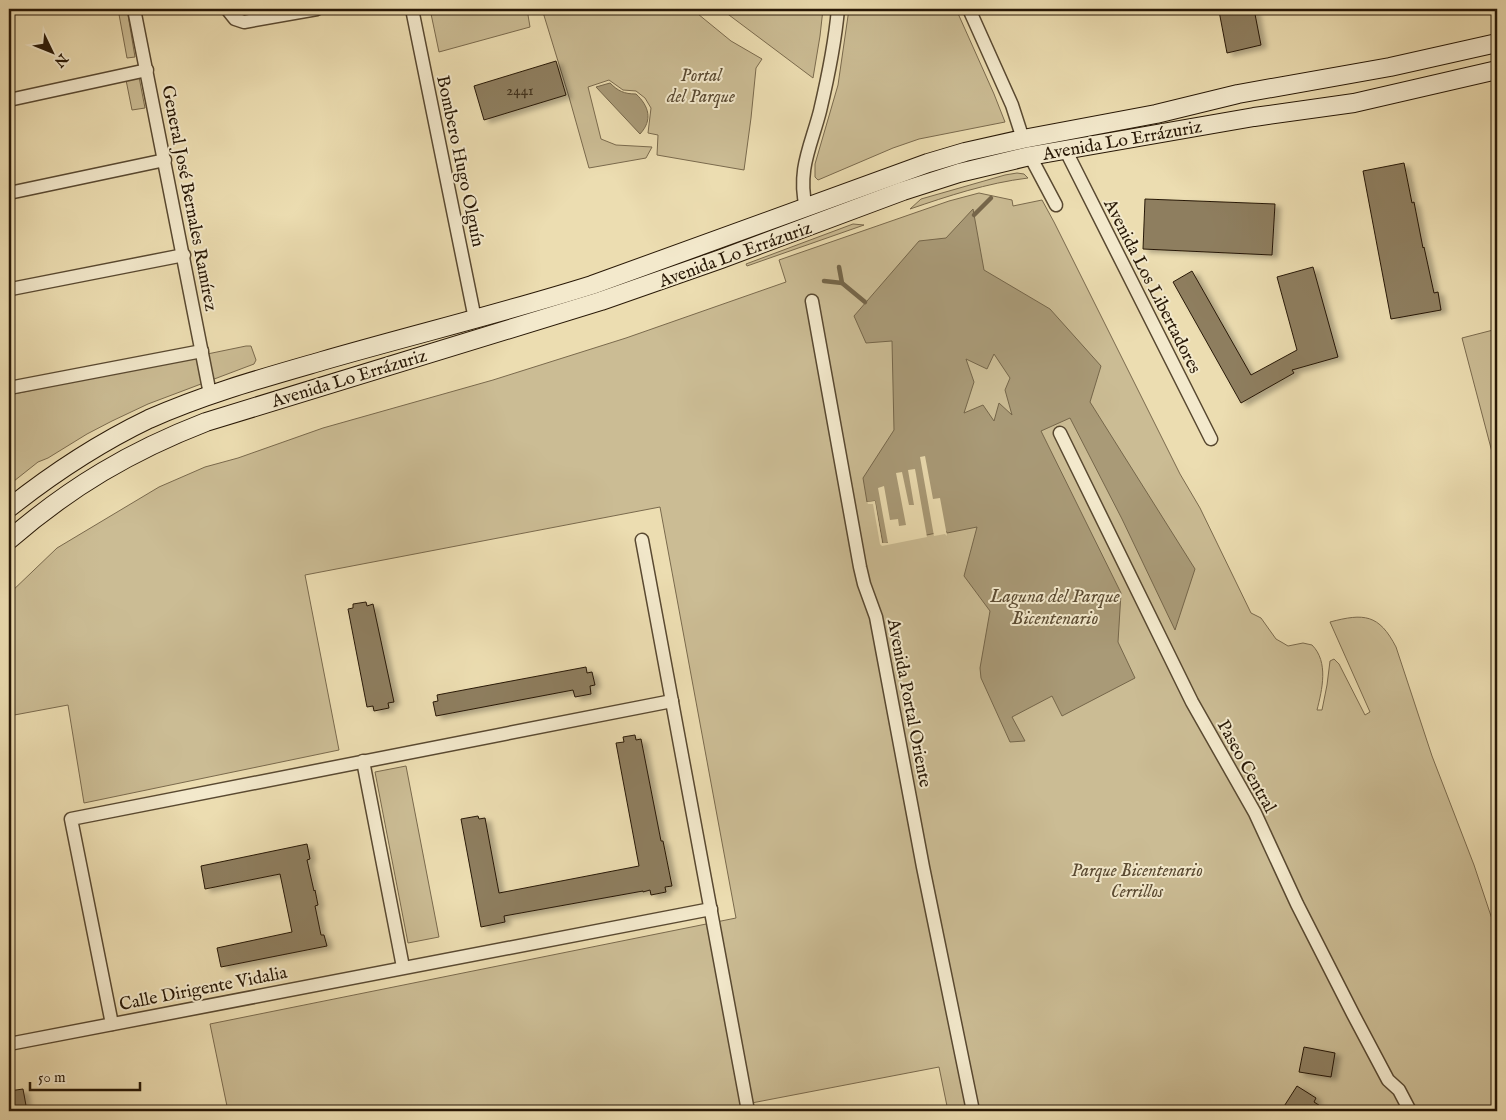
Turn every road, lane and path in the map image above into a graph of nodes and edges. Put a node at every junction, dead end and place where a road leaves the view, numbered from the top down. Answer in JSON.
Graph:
{"nodes":[{"id":1,"x":134,"y":9,"type":"edge"},
{"id":2,"x":317,"y":9,"type":"edge"},
{"id":3,"x":412,"y":9,"type":"edge"},
{"id":4,"x":838,"y":9,"type":"edge"},
{"id":5,"x":970,"y":9,"type":"edge"},
{"id":6,"x":231,"y":14,"type":"edge"},
{"id":7,"x":1497,"y":43,"type":"edge"},
{"id":8,"x":147,"y":70,"type":"junction"},
{"id":9,"x":1497,"y":70,"type":"edge"},
{"id":10,"x":9,"y":100,"type":"edge"},
{"id":11,"x":1023,"y":139,"type":"junction"},
{"id":12,"x":1065,"y":149,"type":"junction"},
{"id":13,"x":1030,"y":156,"type":"junction"},
{"id":14,"x":165,"y":160,"type":"junction"},
{"id":15,"x":9,"y":194,"type":"edge"},
{"id":16,"x":1056,"y":205,"type":"dead end"},
{"id":17,"x":806,"y":208,"type":"junction"},
{"id":18,"x":184,"y":254,"type":"junction"},
{"id":19,"x":10,"y":289,"type":"dead end"},
{"id":20,"x":812,"y":301,"type":"dead end"},
{"id":21,"x":475,"y":320,"type":"junction"},
{"id":22,"x":202,"y":351,"type":"junction"},
{"id":23,"x":9,"y":388,"type":"edge"},
{"id":24,"x":210,"y":394,"type":"junction"},
{"id":25,"x":1060,"y":433,"type":"dead end"},
{"id":26,"x":1210,"y":439,"type":"dead end"},
{"id":27,"x":9,"y":508,"type":"edge"},
{"id":28,"x":9,"y":540,"type":"edge"},
{"id":29,"x":642,"y":540,"type":"dead end"},
{"id":30,"x":672,"y":701,"type":"junction"},
{"id":31,"x":363,"y":761,"type":"junction"},
{"id":32,"x":711,"y":909,"type":"junction"},
{"id":33,"x":403,"y":967,"type":"junction"},
{"id":34,"x":112,"y":1024,"type":"junction"},
{"id":35,"x":9,"y":1044,"type":"edge"},
{"id":36,"x":748,"y":1111,"type":"edge"},
{"id":37,"x":973,"y":1111,"type":"edge"},
{"id":38,"x":1410,"y":1111,"type":"edge"}],
"edges":[{"from":1,"to":8,"type":"street","name":"General José Bernales Ramírez"},
{"from":2,"to":6,"type":"street"},
{"from":3,"to":21,"type":"street","name":"Bombero Hugo Olguín"},
{"from":4,"to":17,"type":"street"},
{"from":5,"to":11,"type":"street"},
{"from":7,"to":11,"type":"main road","name":"Avenida Lo Errázuriz"},
{"from":8,"to":10,"type":"street"},
{"from":8,"to":14,"type":"street","name":"General José Bernales Ramírez"},
{"from":9,"to":12,"type":"main road","name":"Avenida Lo Errázuriz"},
{"from":11,"to":17,"type":"main road","name":"Avenida Lo Errázuriz"},
{"from":12,"to":13,"type":"main road","name":"Avenida Lo Errázuriz"},
{"from":12,"to":26,"type":"street","name":"Avenida Los Libertadores"},
{"from":13,"to":16,"type":"street"},
{"from":13,"to":28,"type":"main road","name":"Avenida Lo Errázuriz"},
{"from":14,"to":15,"type":"street"},
{"from":14,"to":18,"type":"street","name":"General José Bernales Ramírez"},
{"from":17,"to":21,"type":"main road","name":"Avenida Lo Errázuriz"},
{"from":18,"to":19,"type":"street"},
{"from":18,"to":22,"type":"street","name":"General José Bernales Ramírez"},
{"from":20,"to":37,"type":"street","name":"Avenida Portal Oriente"},
{"from":21,"to":24,"type":"main road","name":"Avenida Lo Errázuriz"},
{"from":22,"to":23,"type":"street"},
{"from":22,"to":24,"type":"street","name":"General José Bernales Ramírez"},
{"from":24,"to":27,"type":"main road","name":"Avenida Lo Errázuriz"},
{"from":25,"to":38,"type":"street","name":"Paseo Central"},
{"from":29,"to":30,"type":"street"},
{"from":30,"to":31,"type":"street"},
{"from":30,"to":32,"type":"street"},
{"from":31,"to":33,"type":"street"},
{"from":31,"to":34,"type":"street"},
{"from":32,"to":33,"type":"street","name":"Calle Dirigente Vidalia"},
{"from":32,"to":36,"type":"street"},
{"from":33,"to":34,"type":"street","name":"Calle Dirigente Vidalia"},
{"from":34,"to":35,"type":"street","name":"Calle Dirigente Vidalia"}]}
